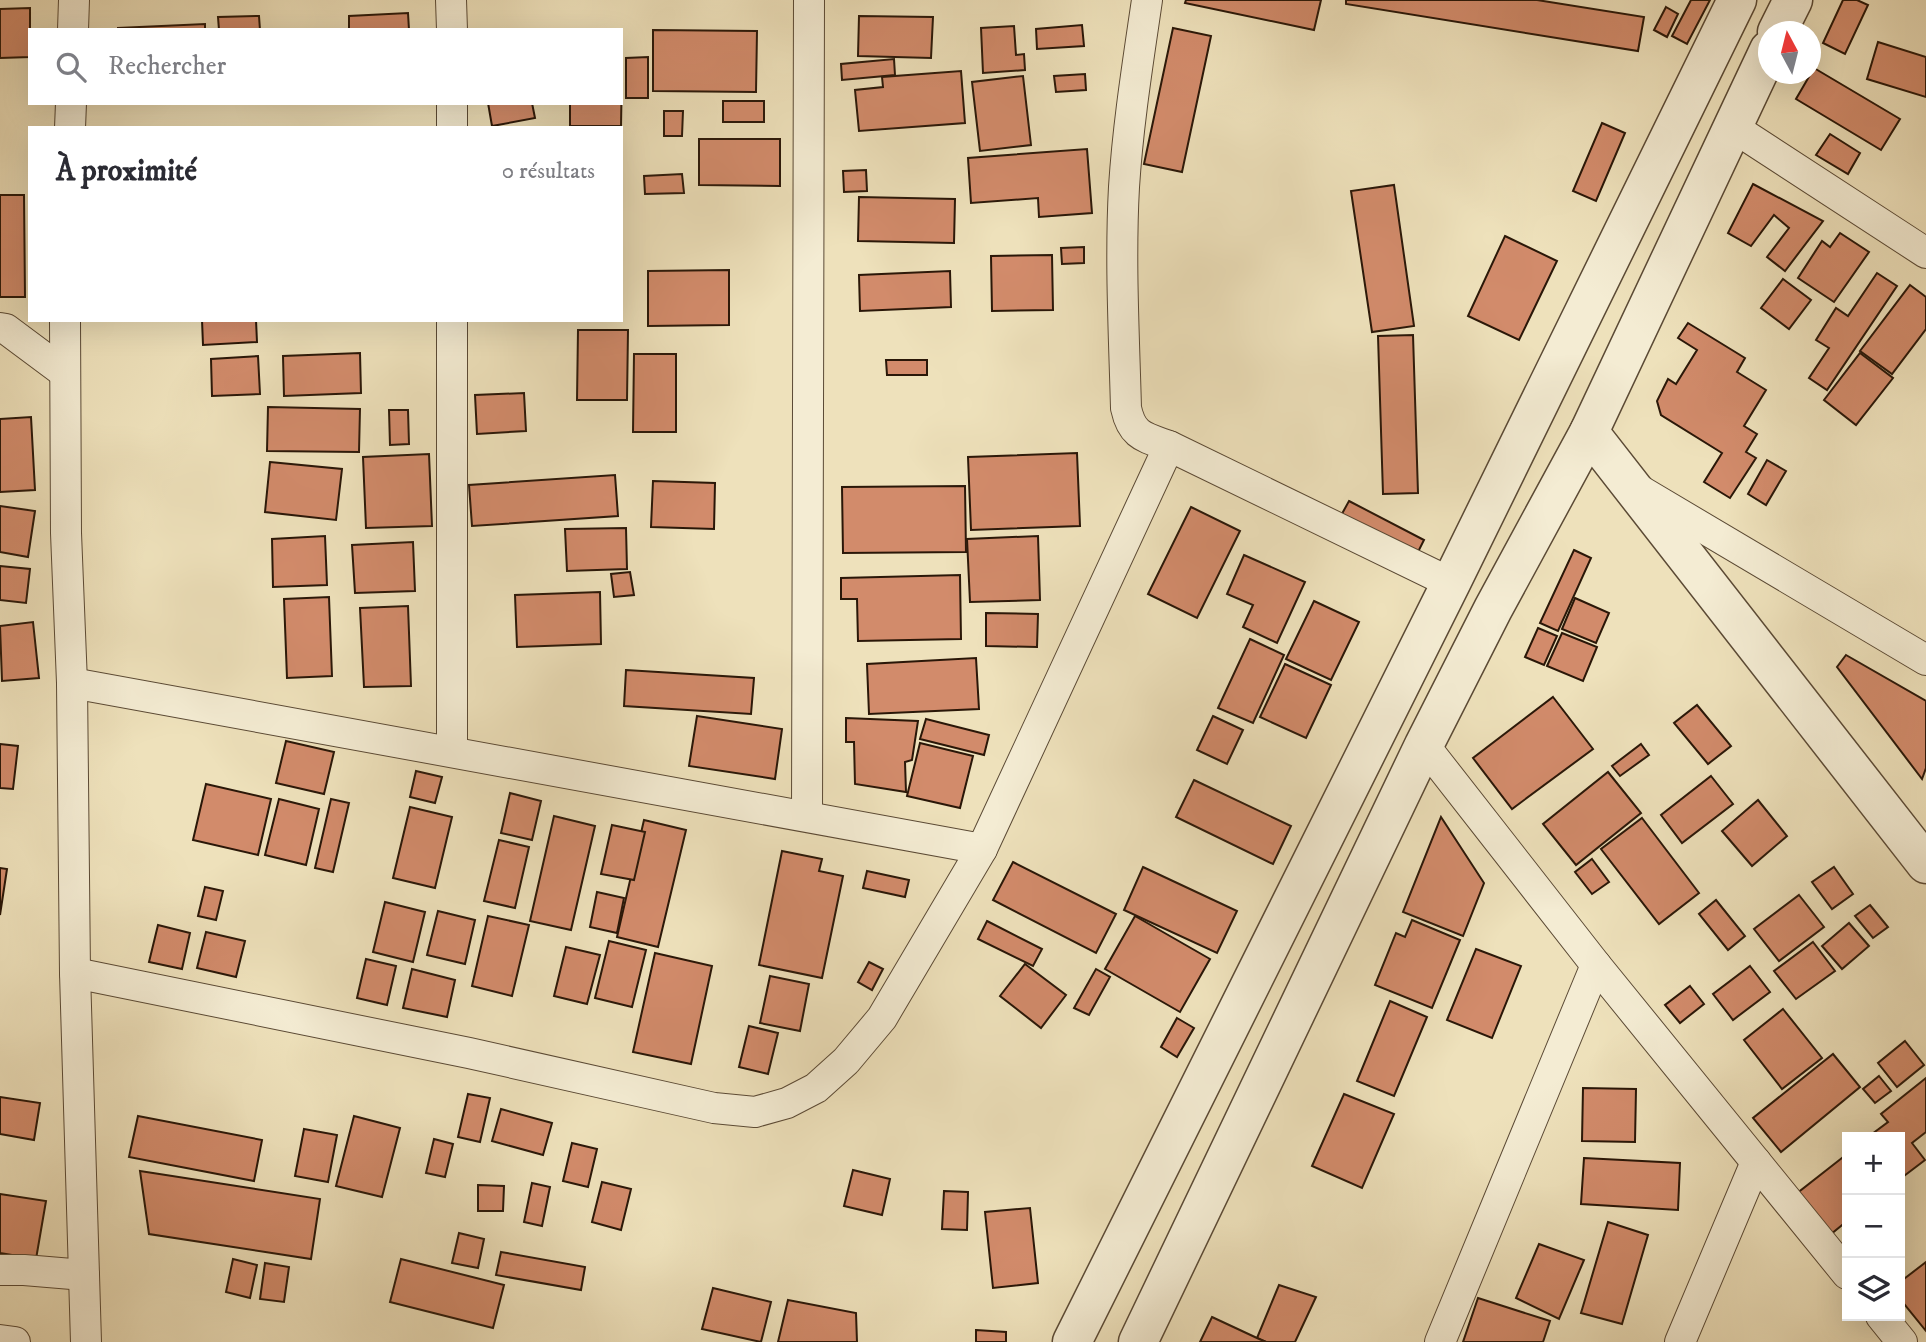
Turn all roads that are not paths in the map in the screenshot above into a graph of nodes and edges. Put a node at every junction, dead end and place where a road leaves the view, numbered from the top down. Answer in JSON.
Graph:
{"nodes":[{"id":1,"x":74,"y":0,"type":"edge"},
{"id":2,"x":452,"y":0,"type":"edge"},
{"id":3,"x":809,"y":0,"type":"edge"},
{"id":4,"x":1147,"y":0,"type":"edge"},
{"id":5,"x":1737,"y":0,"type":"edge"},
{"id":6,"x":1793,"y":0,"type":"edge"},
{"id":7,"x":1782,"y":21,"type":"edge"},
{"id":8,"x":73,"y":28,"type":"edge"},
{"id":9,"x":452,"y":28,"type":"edge"},
{"id":10,"x":1758,"y":72,"type":"edge"},
{"id":11,"x":71,"y":105,"type":"edge"},
{"id":12,"x":452,"y":105,"type":"edge"},
{"id":13,"x":70,"y":126,"type":"edge"},
{"id":14,"x":452,"y":126,"type":"edge"},
{"id":15,"x":1731,"y":126,"type":"junction"},
{"id":16,"x":1926,"y":253,"type":"edge"},
{"id":17,"x":65,"y":322,"type":"edge"},
{"id":18,"x":452,"y":322,"type":"edge"},
{"id":19,"x":12,"y":324,"type":"edge"},
{"id":20,"x":65,"y":373,"type":"junction"},
{"id":21,"x":1588,"y":432,"type":"junction"},
{"id":22,"x":1169,"y":446,"type":"junction"},
{"id":23,"x":1629,"y":484,"type":"junction"},
{"id":24,"x":1451,"y":583,"type":"junction"},
{"id":25,"x":1926,"y":660,"type":"edge"},
{"id":26,"x":72,"y":683,"type":"junction"},
{"id":27,"x":1424,"y":746,"type":"junction"},
{"id":28,"x":452,"y":751,"type":"junction"},
{"id":29,"x":807,"y":816,"type":"junction"},
{"id":30,"x":982,"y":849,"type":"junction"},
{"id":31,"x":1926,"y":864,"type":"edge"},
{"id":32,"x":1596,"y":965,"type":"junction"},
{"id":33,"x":75,"y":973,"type":"junction"},
{"id":34,"x":1756,"y":1162,"type":"junction"},
{"id":35,"x":1842,"y":1268,"type":"edge"},
{"id":36,"x":0,"y":1270,"type":"edge"},
{"id":37,"x":84,"y":1275,"type":"junction"},
{"id":38,"x":1885,"y":1321,"type":"edge"},
{"id":39,"x":0,"y":1340,"type":"edge"},
{"id":40,"x":15,"y":1342,"type":"edge"},
{"id":41,"x":86,"y":1342,"type":"edge"},
{"id":42,"x":1072,"y":1342,"type":"edge"},
{"id":43,"x":1138,"y":1342,"type":"edge"},
{"id":44,"x":1440,"y":1342,"type":"edge"},
{"id":45,"x":1680,"y":1342,"type":"edge"},
{"id":46,"x":1902,"y":1342,"type":"edge"}],
"edges":[{"from":1,"to":8,"type":"street"},
{"from":2,"to":9,"type":"street"},
{"from":3,"to":29,"type":"street"},
{"from":4,"to":22,"type":"street"},
{"from":5,"to":24,"type":"street"},
{"from":6,"to":7,"type":"street"},
{"from":10,"to":15,"type":"street"},
{"from":11,"to":13,"type":"street"},
{"from":12,"to":14,"type":"street"},
{"from":15,"to":16,"type":"street"},
{"from":15,"to":21,"type":"street"},
{"from":17,"to":20,"type":"street"},
{"from":18,"to":28,"type":"street"},
{"from":19,"to":20,"type":"street"},
{"from":20,"to":26,"type":"street"},
{"from":21,"to":23,"type":"street"},
{"from":21,"to":27,"type":"street"},
{"from":22,"to":24,"type":"street"},
{"from":22,"to":30,"type":"street"},
{"from":23,"to":25,"type":"street"},
{"from":23,"to":31,"type":"street"},
{"from":24,"to":42,"type":"street"},
{"from":26,"to":28,"type":"street"},
{"from":26,"to":33,"type":"street"},
{"from":27,"to":32,"type":"street"},
{"from":27,"to":43,"type":"street"},
{"from":28,"to":29,"type":"street"},
{"from":29,"to":30,"type":"street"},
{"from":30,"to":33,"type":"street"},
{"from":32,"to":34,"type":"street"},
{"from":32,"to":44,"type":"street"},
{"from":33,"to":37,"type":"street"},
{"from":34,"to":35,"type":"street"},
{"from":34,"to":45,"type":"street"},
{"from":36,"to":37,"type":"street"},
{"from":37,"to":41,"type":"street"},
{"from":38,"to":46,"type":"street"},
{"from":39,"to":40,"type":"street"}]}
